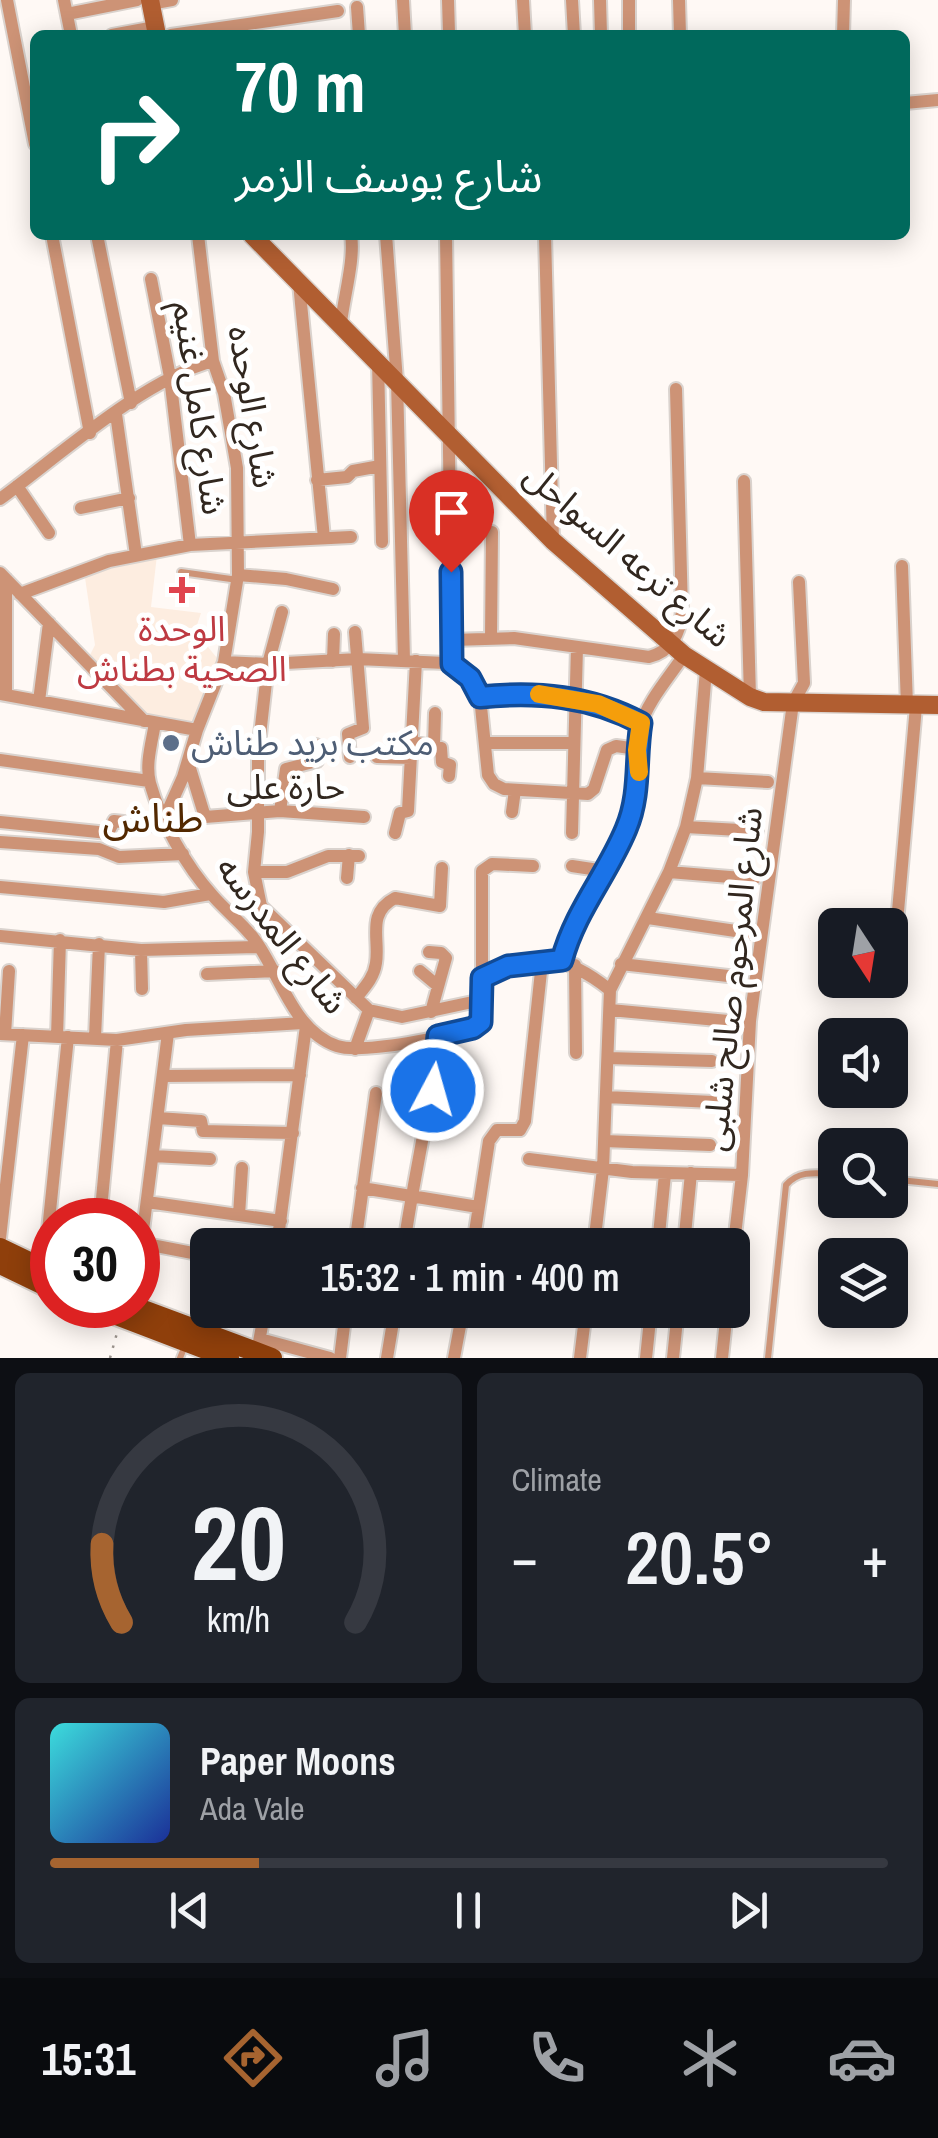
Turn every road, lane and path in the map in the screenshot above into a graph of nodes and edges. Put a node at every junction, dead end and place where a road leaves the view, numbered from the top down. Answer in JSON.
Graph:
{"nodes":[{"id":1,"x":8,"y":0,"type":"edge"},
{"id":2,"x":172,"y":0,"type":"edge"},
{"id":3,"x":403,"y":0,"type":"edge"},
{"id":4,"x":448,"y":0,"type":"edge"},
{"id":5,"x":524,"y":0,"type":"edge"},
{"id":6,"x":572,"y":0,"type":"edge"},
{"id":7,"x":600,"y":0,"type":"edge"},
{"id":8,"x":628,"y":0,"type":"edge"},
{"id":9,"x":679,"y":0,"type":"edge"},
{"id":10,"x":844,"y":0,"type":"edge"},
{"id":11,"x":146,"y":1,"type":"edge"},
{"id":12,"x":65,"y":7,"type":"edge"},
{"id":13,"x":357,"y":7,"type":"dead end"},
{"id":14,"x":338,"y":11,"type":"dead end"},
{"id":15,"x":160,"y":30,"type":"edge"},
{"id":16,"x":178,"y":30,"type":"edge"},
{"id":17,"x":359,"y":30,"type":"edge"},
{"id":18,"x":405,"y":30,"type":"edge"},
{"id":19,"x":449,"y":30,"type":"edge"},
{"id":20,"x":525,"y":30,"type":"edge"},
{"id":21,"x":574,"y":30,"type":"edge"},
{"id":22,"x":601,"y":30,"type":"edge"},
{"id":23,"x":629,"y":30,"type":"edge"},
{"id":24,"x":680,"y":30,"type":"edge"},
{"id":25,"x":844,"y":30,"type":"edge"},
{"id":26,"x":938,"y":100,"type":"edge"},
{"id":27,"x":910,"y":103,"type":"edge"},
{"id":28,"x":30,"y":117,"type":"edge"},
{"id":29,"x":53,"y":240,"type":"edge"},
{"id":30,"x":98,"y":240,"type":"edge"},
{"id":31,"x":199,"y":240,"type":"edge"},
{"id":32,"x":257,"y":240,"type":"edge"},
{"id":33,"x":352,"y":240,"type":"edge"},
{"id":34,"x":386,"y":240,"type":"edge"},
{"id":35,"x":446,"y":240,"type":"edge"},
{"id":36,"x":545,"y":240,"type":"edge"},
{"id":37,"x":151,"y":279,"type":"dead end"},
{"id":38,"x":299,"y":280,"type":"junction"},
{"id":39,"x":340,"y":323,"type":"junction"},
{"id":40,"x":378,"y":361,"type":"junction"},
{"id":41,"x":214,"y":362,"type":"junction"},
{"id":42,"x":170,"y":377,"type":"junction"},
{"id":43,"x":398,"y":381,"type":"junction"},
{"id":44,"x":676,"y":389,"type":"dead end"},
{"id":45,"x":131,"y":403,"type":"junction"},
{"id":46,"x":116,"y":414,"type":"junction"},
{"id":47,"x":90,"y":432,"type":"junction"},
{"id":48,"x":448,"y":434,"type":"junction"},
{"id":49,"x":380,"y":466,"type":"junction"},
{"id":50,"x":317,"y":480,"type":"junction"},
{"id":51,"x":744,"y":481,"type":"dead end"},
{"id":52,"x":17,"y":486,"type":"junction"},
{"id":53,"x":0,"y":498,"type":"edge"},
{"id":54,"x":129,"y":498,"type":"junction"},
{"id":55,"x":80,"y":508,"type":"dead end"},
{"id":56,"x":492,"y":532,"type":"dead end"},
{"id":57,"x":49,"y":533,"type":"dead end"},
{"id":58,"x":351,"y":537,"type":"dead end"},
{"id":59,"x":324,"y":538,"type":"junction"},
{"id":60,"x":553,"y":541,"type":"junction"},
{"id":61,"x":239,"y":542,"type":"junction"},
{"id":62,"x":382,"y":542,"type":"dead end"},
{"id":63,"x":190,"y":545,"type":"junction"},
{"id":64,"x":136,"y":555,"type":"junction"},
{"id":65,"x":902,"y":566,"type":"dead end"},
{"id":66,"x":181,"y":572,"type":"dead end"},
{"id":67,"x":3,"y":576,"type":"edge"},
{"id":68,"x":238,"y":577,"type":"junction"},
{"id":69,"x":799,"y":582,"type":"dead end"},
{"id":70,"x":333,"y":589,"type":"dead end"},
{"id":71,"x":20,"y":594,"type":"junction"},
{"id":72,"x":282,"y":612,"type":"dead end"},
{"id":73,"x":49,"y":622,"type":"junction"},
{"id":74,"x":355,"y":632,"type":"dead end"},
{"id":75,"x":334,"y":634,"type":"dead end"},
{"id":76,"x":491,"y":638,"type":"junction"},
{"id":77,"x":452,"y":640,"type":"junction"},
{"id":78,"x":577,"y":647,"type":"junction"},
{"id":79,"x":678,"y":649,"type":"junction"},
{"id":80,"x":358,"y":659,"type":"junction"},
{"id":81,"x":334,"y":660,"type":"junction"},
{"id":82,"x":410,"y":660,"type":"junction"},
{"id":83,"x":224,"y":662,"type":"junction"},
{"id":84,"x":268,"y":664,"type":"junction"},
{"id":85,"x":452,"y":664,"type":"junction"},
{"id":86,"x":706,"y":670,"type":"junction"},
{"id":87,"x":3,"y":695,"type":"edge"},
{"id":88,"x":480,"y":697,"type":"junction"},
{"id":89,"x":750,"y":697,"type":"junction"},
{"id":90,"x":574,"y":698,"type":"junction"},
{"id":91,"x":39,"y":701,"type":"junction"},
{"id":92,"x":793,"y":703,"type":"junction"},
{"id":93,"x":938,"y":705,"type":"edge"},
{"id":94,"x":912,"y":706,"type":"junction"},
{"id":95,"x":435,"y":713,"type":"dead end"},
{"id":96,"x":149,"y":722,"type":"junction"},
{"id":97,"x":641,"y":723,"type":"junction"},
{"id":98,"x":196,"y":730,"type":"junction"},
{"id":99,"x":412,"y":742,"type":"junction"},
{"id":100,"x":572,"y":742,"type":"junction"},
{"id":101,"x":485,"y":743,"type":"junction"},
{"id":102,"x":316,"y":745,"type":"dead end"},
{"id":103,"x":434,"y":746,"type":"junction"},
{"id":104,"x":637,"y":750,"type":"junction"},
{"id":105,"x":350,"y":757,"type":"dead end"},
{"id":106,"x":377,"y":758,"type":"dead end"},
{"id":107,"x":411,"y":758,"type":"junction"},
{"id":108,"x":0,"y":760,"type":"edge"},
{"id":109,"x":188,"y":763,"type":"junction"},
{"id":110,"x":449,"y":776,"type":"dead end"},
{"id":111,"x":697,"y":778,"type":"junction"},
{"id":112,"x":150,"y":782,"type":"junction"},
{"id":113,"x":768,"y":782,"type":"dead end"},
{"id":114,"x":514,"y":790,"type":"junction"},
{"id":115,"x":572,"y":796,"type":"junction"},
{"id":116,"x":280,"y":811,"type":"junction"},
{"id":117,"x":258,"y":812,"type":"junction"},
{"id":118,"x":512,"y":812,"type":"dead end"},
{"id":119,"x":364,"y":817,"type":"dead end"},
{"id":120,"x":0,"y":822,"type":"edge"},
{"id":121,"x":167,"y":822,"type":"junction"},
{"id":122,"x":686,"y":827,"type":"junction"},
{"id":123,"x":757,"y":831,"type":"dead end"},
{"id":124,"x":395,"y":832,"type":"dead end"},
{"id":125,"x":572,"y":833,"type":"dead end"},
{"id":126,"x":0,"y":842,"type":"edge"},
{"id":127,"x":183,"y":854,"type":"junction"},
{"id":128,"x":533,"y":866,"type":"dead end"},
{"id":129,"x":572,"y":866,"type":"dead end"},
{"id":130,"x":442,"y":868,"type":"dead end"},
{"id":131,"x":606,"y":871,"type":"junction"},
{"id":132,"x":254,"y":872,"type":"junction"},
{"id":133,"x":669,"y":872,"type":"junction"},
{"id":134,"x":347,"y":878,"type":"dead end"},
{"id":135,"x":754,"y":879,"type":"dead end"},
{"id":136,"x":0,"y":887,"type":"edge"},
{"id":137,"x":210,"y":894,"type":"junction"},
{"id":138,"x":898,"y":908,"type":"edge"},
{"id":139,"x":648,"y":918,"type":"junction"},
{"id":140,"x":749,"y":933,"type":"dead end"},
{"id":141,"x":0,"y":936,"type":"edge"},
{"id":142,"x":60,"y":940,"type":"junction"},
{"id":143,"x":99,"y":944,"type":"junction"},
{"id":144,"x":260,"y":947,"type":"junction"},
{"id":145,"x":141,"y":950,"type":"junction"},
{"id":146,"x":429,"y":952,"type":"dead end"},
{"id":147,"x":542,"y":962,"type":"junction"},
{"id":148,"x":569,"y":963,"type":"junction"},
{"id":149,"x":621,"y":964,"type":"junction"},
{"id":150,"x":9,"y":971,"type":"dead end"},
{"id":151,"x":275,"y":971,"type":"junction"},
{"id":152,"x":420,"y":971,"type":"dead end"},
{"id":153,"x":207,"y":974,"type":"dead end"},
{"id":154,"x":728,"y":976,"type":"dead end"},
{"id":155,"x":482,"y":978,"type":"junction"},
{"id":156,"x":438,"y":986,"type":"junction"},
{"id":157,"x":142,"y":989,"type":"dead end"},
{"id":158,"x":610,"y":990,"type":"junction"},
{"id":159,"x":356,"y":998,"type":"junction"},
{"id":160,"x":482,"y":1000,"type":"junction"},
{"id":161,"x":369,"y":1010,"type":"junction"},
{"id":162,"x":610,"y":1010,"type":"junction"},
{"id":163,"x":431,"y":1012,"type":"junction"},
{"id":164,"x":728,"y":1021,"type":"dead end"},
{"id":165,"x":305,"y":1025,"type":"junction"},
{"id":166,"x":168,"y":1033,"type":"junction"},
{"id":167,"x":3,"y":1034,"type":"edge"},
{"id":168,"x":22,"y":1035,"type":"junction"},
{"id":169,"x":438,"y":1036,"type":"junction"},
{"id":170,"x":62,"y":1037,"type":"junction"},
{"id":171,"x":95,"y":1038,"type":"junction"},
{"id":172,"x":117,"y":1040,"type":"junction"},
{"id":173,"x":354,"y":1049,"type":"junction"},
{"id":174,"x":576,"y":1053,"type":"dead end"},
{"id":175,"x":608,"y":1058,"type":"junction"},
{"id":176,"x":712,"y":1061,"type":"dead end"},
{"id":177,"x":300,"y":1075,"type":"junction"},
{"id":178,"x":164,"y":1076,"type":"junction"},
{"id":179,"x":376,"y":1093,"type":"dead end"},
{"id":180,"x":606,"y":1097,"type":"junction"},
{"id":181,"x":712,"y":1102,"type":"dead end"},
{"id":182,"x":158,"y":1118,"type":"junction"},
{"id":183,"x":293,"y":1132,"type":"junction"},
{"id":184,"x":604,"y":1141,"type":"junction"},
{"id":185,"x":710,"y":1145,"type":"dead end"},
{"id":186,"x":153,"y":1156,"type":"junction"},
{"id":187,"x":210,"y":1160,"type":"dead end"},
{"id":188,"x":530,"y":1160,"type":"dead end"},
{"id":189,"x":242,"y":1168,"type":"dead end"},
{"id":190,"x":603,"y":1169,"type":"junction"},
{"id":191,"x":690,"y":1173,"type":"junction"},
{"id":192,"x":818,"y":1173,"type":"edge"},
{"id":193,"x":665,"y":1174,"type":"junction"},
{"id":194,"x":742,"y":1175,"type":"junction"},
{"id":195,"x":908,"y":1181,"type":"edge"},
{"id":196,"x":938,"y":1184,"type":"edge"},
{"id":197,"x":362,"y":1188,"type":"junction"},
{"id":198,"x":411,"y":1196,"type":"junction"},
{"id":199,"x":54,"y":1198,"type":"edge"},
{"id":200,"x":102,"y":1198,"type":"edge"},
{"id":201,"x":147,"y":1198,"type":"edge"},
{"id":202,"x":160,"y":1204,"type":"edge"},
{"id":203,"x":478,"y":1206,"type":"junction"},
{"id":204,"x":238,"y":1215,"type":"junction"},
{"id":205,"x":281,"y":1221,"type":"junction"},
{"id":206,"x":280,"y":1228,"type":"edge"},
{"id":207,"x":357,"y":1228,"type":"edge"},
{"id":208,"x":406,"y":1228,"type":"edge"},
{"id":209,"x":475,"y":1228,"type":"edge"},
{"id":210,"x":596,"y":1228,"type":"edge"},
{"id":211,"x":660,"y":1228,"type":"edge"},
{"id":212,"x":685,"y":1228,"type":"edge"},
{"id":213,"x":736,"y":1228,"type":"edge"},
{"id":214,"x":0,"y":1238,"type":"edge"},
{"id":215,"x":160,"y":1247,"type":"edge"},
{"id":216,"x":0,"y":1248,"type":"edge"},
{"id":217,"x":190,"y":1253,"type":"edge"},
{"id":218,"x":0,"y":1264,"type":"edge"},
{"id":219,"x":30,"y":1265,"type":"edge"},
{"id":220,"x":30,"y":1272,"type":"edge"},
{"id":221,"x":160,"y":1318,"type":"edge"},
{"id":222,"x":122,"y":1328,"type":"edge"},
{"id":223,"x":155,"y":1328,"type":"edge"},
{"id":224,"x":344,"y":1328,"type":"edge"},
{"id":225,"x":392,"y":1328,"type":"edge"},
{"id":226,"x":460,"y":1328,"type":"edge"},
{"id":227,"x":584,"y":1328,"type":"edge"},
{"id":228,"x":649,"y":1328,"type":"edge"},
{"id":229,"x":676,"y":1328,"type":"edge"},
{"id":230,"x":725,"y":1328,"type":"edge"},
{"id":231,"x":183,"y":1350,"type":"edge"},
{"id":232,"x":261,"y":1352,"type":"edge"},
{"id":233,"x":110,"y":1358,"type":"edge"},
{"id":234,"x":228,"y":1358,"type":"edge"},
{"id":235,"x":330,"y":1358,"type":"edge"},
{"id":236,"x":340,"y":1358,"type":"edge"},
{"id":237,"x":388,"y":1358,"type":"edge"},
{"id":238,"x":454,"y":1358,"type":"edge"},
{"id":239,"x":580,"y":1358,"type":"edge"},
{"id":240,"x":646,"y":1358,"type":"edge"},
{"id":241,"x":673,"y":1358,"type":"edge"},
{"id":242,"x":722,"y":1358,"type":"edge"},
{"id":243,"x":768,"y":1358,"type":"edge"}],
"edges":[{"from":1,"to":28,"type":"street"},
{"from":2,"to":11,"type":"street"},
{"from":3,"to":18,"type":"street"},
{"from":4,"to":19,"type":"street"},
{"from":5,"to":20,"type":"street"},
{"from":6,"to":21,"type":"street"},
{"from":7,"to":22,"type":"street"},
{"from":8,"to":23,"type":"street"},
{"from":9,"to":24,"type":"street"},
{"from":10,"to":25,"type":"street"},
{"from":11,"to":12,"type":"street"},
{"from":11,"to":15,"type":"main road"},
{"from":13,"to":17,"type":"street"},
{"from":14,"to":16,"type":"street"},
{"from":26,"to":27,"type":"street"},
{"from":29,"to":47,"type":"street"},
{"from":30,"to":45,"type":"street"},
{"from":31,"to":41,"type":"street","name":"شارع الوحده"},
{"from":32,"to":38,"type":"main road","name":"شارع ترعه السواحل"},
{"from":33,"to":39,"type":"street"},
{"from":34,"to":43,"type":"street"},
{"from":35,"to":48,"type":"street"},
{"from":36,"to":60,"type":"street"},
{"from":37,"to":42,"type":"street","name":"شارع كامل غنيم"},
{"from":38,"to":39,"type":"main road","name":"شارع ترعه السواحل"},
{"from":38,"to":50,"type":"street"},
{"from":39,"to":40,"type":"main road","name":"شارع ترعه السواحل"},
{"from":40,"to":43,"type":"main road","name":"شارع ترعه السواحل"},
{"from":40,"to":49,"type":"street"},
{"from":41,"to":42,"type":"street"},
{"from":41,"to":61,"type":"street","name":"شارع الوحده"},
{"from":42,"to":45,"type":"street"},
{"from":42,"to":63,"type":"street","name":"شارع كامل غنيم"},
{"from":43,"to":48,"type":"main road","name":"شارع ترعه السواحل"},
{"from":43,"to":82,"type":"street"},
{"from":44,"to":79,"type":"street"},
{"from":45,"to":46,"type":"street"},
{"from":46,"to":47,"type":"street"},
{"from":46,"to":54,"type":"street"},
{"from":47,"to":52,"type":"street"},
{"from":48,"to":60,"type":"main road","name":"شارع ترعه السواحل"},
{"from":48,"to":77,"type":"street"},
{"from":49,"to":50,"type":"street"},
{"from":49,"to":62,"type":"street"},
{"from":50,"to":59,"type":"street"},
{"from":51,"to":89,"type":"street"},
{"from":52,"to":53,"type":"street"},
{"from":52,"to":57,"type":"street"},
{"from":54,"to":55,"type":"street"},
{"from":54,"to":64,"type":"street"},
{"from":56,"to":76,"type":"street"},
{"from":58,"to":59,"type":"street"},
{"from":59,"to":61,"type":"street"},
{"from":60,"to":79,"type":"main road","name":"شارع ترعه السواحل"},
{"from":61,"to":63,"type":"street"},
{"from":61,"to":68,"type":"street","name":"شارع الوحده"},
{"from":63,"to":64,"type":"street"},
{"from":64,"to":71,"type":"street"},
{"from":65,"to":94,"type":"street"},
{"from":66,"to":68,"type":"lane"},
{"from":67,"to":71,"type":"street"},
{"from":67,"to":87,"type":"street"},
{"from":68,"to":70,"type":"street"},
{"from":68,"to":83,"type":"street","name":"شارع الوحده"},
{"from":69,"to":92,"type":"street","name":"شارع المرحوم صالح شلبى"},
{"from":71,"to":73,"type":"street"},
{"from":72,"to":84,"type":"street"},
{"from":73,"to":91,"type":"street"},
{"from":73,"to":96,"type":"street"},
{"from":74,"to":80,"type":"street"},
{"from":75,"to":81,"type":"street"},
{"from":76,"to":77,"type":"street"},
{"from":76,"to":78,"type":"street"},
{"from":77,"to":85,"type":"street"},
{"from":78,"to":79,"type":"street"},
{"from":78,"to":90,"type":"street"},
{"from":79,"to":86,"type":"main road","name":"شارع ترعه السواحل"},
{"from":79,"to":97,"type":"street"},
{"from":80,"to":81,"type":"street"},
{"from":80,"to":82,"type":"street"},
{"from":80,"to":105,"type":"street"},
{"from":81,"to":84,"type":"street"},
{"from":82,"to":85,"type":"street"},
{"from":82,"to":99,"type":"street"},
{"from":83,"to":84,"type":"street"},
{"from":83,"to":98,"type":"street","name":"شارع الوحده"},
{"from":84,"to":117,"type":"street"},
{"from":85,"to":88,"type":"street"},
{"from":86,"to":89,"type":"main road","name":"شارع ترعه السواحل"},
{"from":86,"to":111,"type":"street"},
{"from":87,"to":91,"type":"street"},
{"from":88,"to":90,"type":"street"},
{"from":88,"to":101,"type":"street"},
{"from":89,"to":92,"type":"main road","name":"شارع ترعه السواحل"},
{"from":90,"to":97,"type":"street"},
{"from":90,"to":100,"type":"street"},
{"from":91,"to":96,"type":"street"},
{"from":92,"to":94,"type":"main road","name":"شارع ترعه السواحل"},
{"from":92,"to":194,"type":"street","name":"شارع المرحوم صالح شلبى"},
{"from":93,"to":94,"type":"main road","name":"شارع ترعه السواحل"},
{"from":94,"to":138,"type":"street"},
{"from":95,"to":103,"type":"street"},
{"from":96,"to":98,"type":"street"},
{"from":96,"to":112,"type":"street"},
{"from":97,"to":104,"type":"street"},
{"from":98,"to":109,"type":"street","name":"شارع الوحده"},
{"from":99,"to":103,"type":"street"},
{"from":99,"to":107,"type":"street"},
{"from":100,"to":101,"type":"street"},
{"from":100,"to":115,"type":"street"},
{"from":101,"to":114,"type":"street"},
{"from":102,"to":116,"type":"street"},
{"from":103,"to":110,"type":"street"},
{"from":104,"to":115,"type":"street"},
{"from":104,"to":131,"type":"street"},
{"from":106,"to":107,"type":"street"},
{"from":107,"to":124,"type":"street"},
{"from":108,"to":112,"type":"street"},
{"from":109,"to":117,"type":"street","name":"حارة على"},
{"from":109,"to":121,"type":"street","name":"شارع الوحده"},
{"from":111,"to":113,"type":"street"},
{"from":111,"to":122,"type":"street"},
{"from":112,"to":121,"type":"street","name":"شارع المدرسه"},
{"from":114,"to":115,"type":"street"},
{"from":114,"to":118,"type":"street"},
{"from":115,"to":125,"type":"street"},
{"from":116,"to":117,"type":"street","name":"حارة على"},
{"from":116,"to":119,"type":"street","name":"حارة على"},
{"from":117,"to":132,"type":"street"},
{"from":120,"to":121,"type":"street"},
{"from":121,"to":127,"type":"street","name":"شارع المدرسه"},
{"from":122,"to":123,"type":"street"},
{"from":122,"to":133,"type":"street"},
{"from":126,"to":127,"type":"street"},
{"from":127,"to":137,"type":"street","name":"شارع المدرسه"},
{"from":128,"to":155,"type":"street"},
{"from":129,"to":131,"type":"street"},
{"from":130,"to":159,"type":"street"},
{"from":131,"to":148,"type":"street"},
{"from":132,"to":134,"type":"street"},
{"from":132,"to":159,"type":"street"},
{"from":133,"to":135,"type":"street"},
{"from":133,"to":139,"type":"street"},
{"from":136,"to":137,"type":"street"},
{"from":137,"to":144,"type":"street","name":"شارع المدرسه"},
{"from":139,"to":140,"type":"street"},
{"from":139,"to":149,"type":"street"},
{"from":141,"to":142,"type":"street"},
{"from":142,"to":143,"type":"street"},
{"from":142,"to":170,"type":"street"},
{"from":143,"to":145,"type":"street"},
{"from":143,"to":171,"type":"street"},
{"from":144,"to":145,"type":"street"},
{"from":144,"to":151,"type":"street","name":"شارع المدرسه"},
{"from":145,"to":157,"type":"street"},
{"from":146,"to":156,"type":"street"},
{"from":147,"to":148,"type":"street"},
{"from":147,"to":155,"type":"street"},
{"from":147,"to":203,"type":"street"},
{"from":148,"to":158,"type":"street"},
{"from":148,"to":174,"type":"street"},
{"from":149,"to":154,"type":"street"},
{"from":149,"to":158,"type":"street"},
{"from":150,"to":167,"type":"street"},
{"from":151,"to":153,"type":"street"},
{"from":151,"to":165,"type":"street","name":"شارع المدرسه"},
{"from":152,"to":156,"type":"street"},
{"from":155,"to":160,"type":"street"},
{"from":156,"to":163,"type":"street"},
{"from":158,"to":162,"type":"street"},
{"from":159,"to":161,"type":"street"},
{"from":160,"to":163,"type":"street"},
{"from":160,"to":169,"type":"street","name":"شارع المدرسه"},
{"from":161,"to":163,"type":"street"},
{"from":161,"to":173,"type":"street"},
{"from":162,"to":164,"type":"street"},
{"from":162,"to":175,"type":"street"},
{"from":165,"to":166,"type":"street"},
{"from":165,"to":173,"type":"street","name":"شارع المدرسه"},
{"from":165,"to":177,"type":"street"},
{"from":166,"to":172,"type":"street"},
{"from":166,"to":178,"type":"street"},
{"from":167,"to":168,"type":"street"},
{"from":168,"to":170,"type":"street"},
{"from":168,"to":214,"type":"street"},
{"from":169,"to":173,"type":"street","name":"شارع المدرسه"},
{"from":169,"to":198,"type":"street"},
{"from":170,"to":171,"type":"street"},
{"from":170,"to":199,"type":"street"},
{"from":171,"to":172,"type":"street"},
{"from":172,"to":200,"type":"street"},
{"from":175,"to":176,"type":"street"},
{"from":175,"to":180,"type":"street"},
{"from":177,"to":178,"type":"street"},
{"from":177,"to":183,"type":"street"},
{"from":178,"to":182,"type":"street"},
{"from":179,"to":197,"type":"street"},
{"from":180,"to":181,"type":"street"},
{"from":180,"to":184,"type":"street"},
{"from":182,"to":183,"type":"street"},
{"from":182,"to":186,"type":"street"},
{"from":183,"to":205,"type":"street"},
{"from":184,"to":185,"type":"street"},
{"from":184,"to":190,"type":"street"},
{"from":186,"to":187,"type":"street"},
{"from":186,"to":201,"type":"street"},
{"from":188,"to":190,"type":"street"},
{"from":189,"to":204,"type":"street"},
{"from":190,"to":193,"type":"street"},
{"from":190,"to":210,"type":"street"},
{"from":191,"to":193,"type":"street"},
{"from":191,"to":194,"type":"street"},
{"from":191,"to":212,"type":"street"},
{"from":192,"to":243,"type":"lane"},
{"from":193,"to":211,"type":"street"},
{"from":194,"to":213,"type":"street","name":"شارع المرحوم صالح شلبى"},
{"from":195,"to":196,"type":"lane"},
{"from":197,"to":198,"type":"street"},
{"from":197,"to":207,"type":"street"},
{"from":198,"to":203,"type":"street"},
{"from":198,"to":208,"type":"street"},
{"from":202,"to":204,"type":"street"},
{"from":203,"to":209,"type":"street"},
{"from":204,"to":205,"type":"street"},
{"from":205,"to":206,"type":"street"},
{"from":215,"to":217,"type":"street"},
{"from":216,"to":219,"type":"main road"},
{"from":218,"to":220,"type":"main road"},
{"from":221,"to":232,"type":"main road"},
{"from":222,"to":233,"type":"path"},
{"from":223,"to":231,"type":"main road"},
{"from":224,"to":236,"type":"street"},
{"from":225,"to":237,"type":"street"},
{"from":226,"to":238,"type":"street"},
{"from":227,"to":239,"type":"street"},
{"from":228,"to":240,"type":"street"},
{"from":229,"to":241,"type":"street"},
{"from":230,"to":242,"type":"street"},
{"from":231,"to":234,"type":"main road"},
{"from":232,"to":235,"type":"street"}]}
